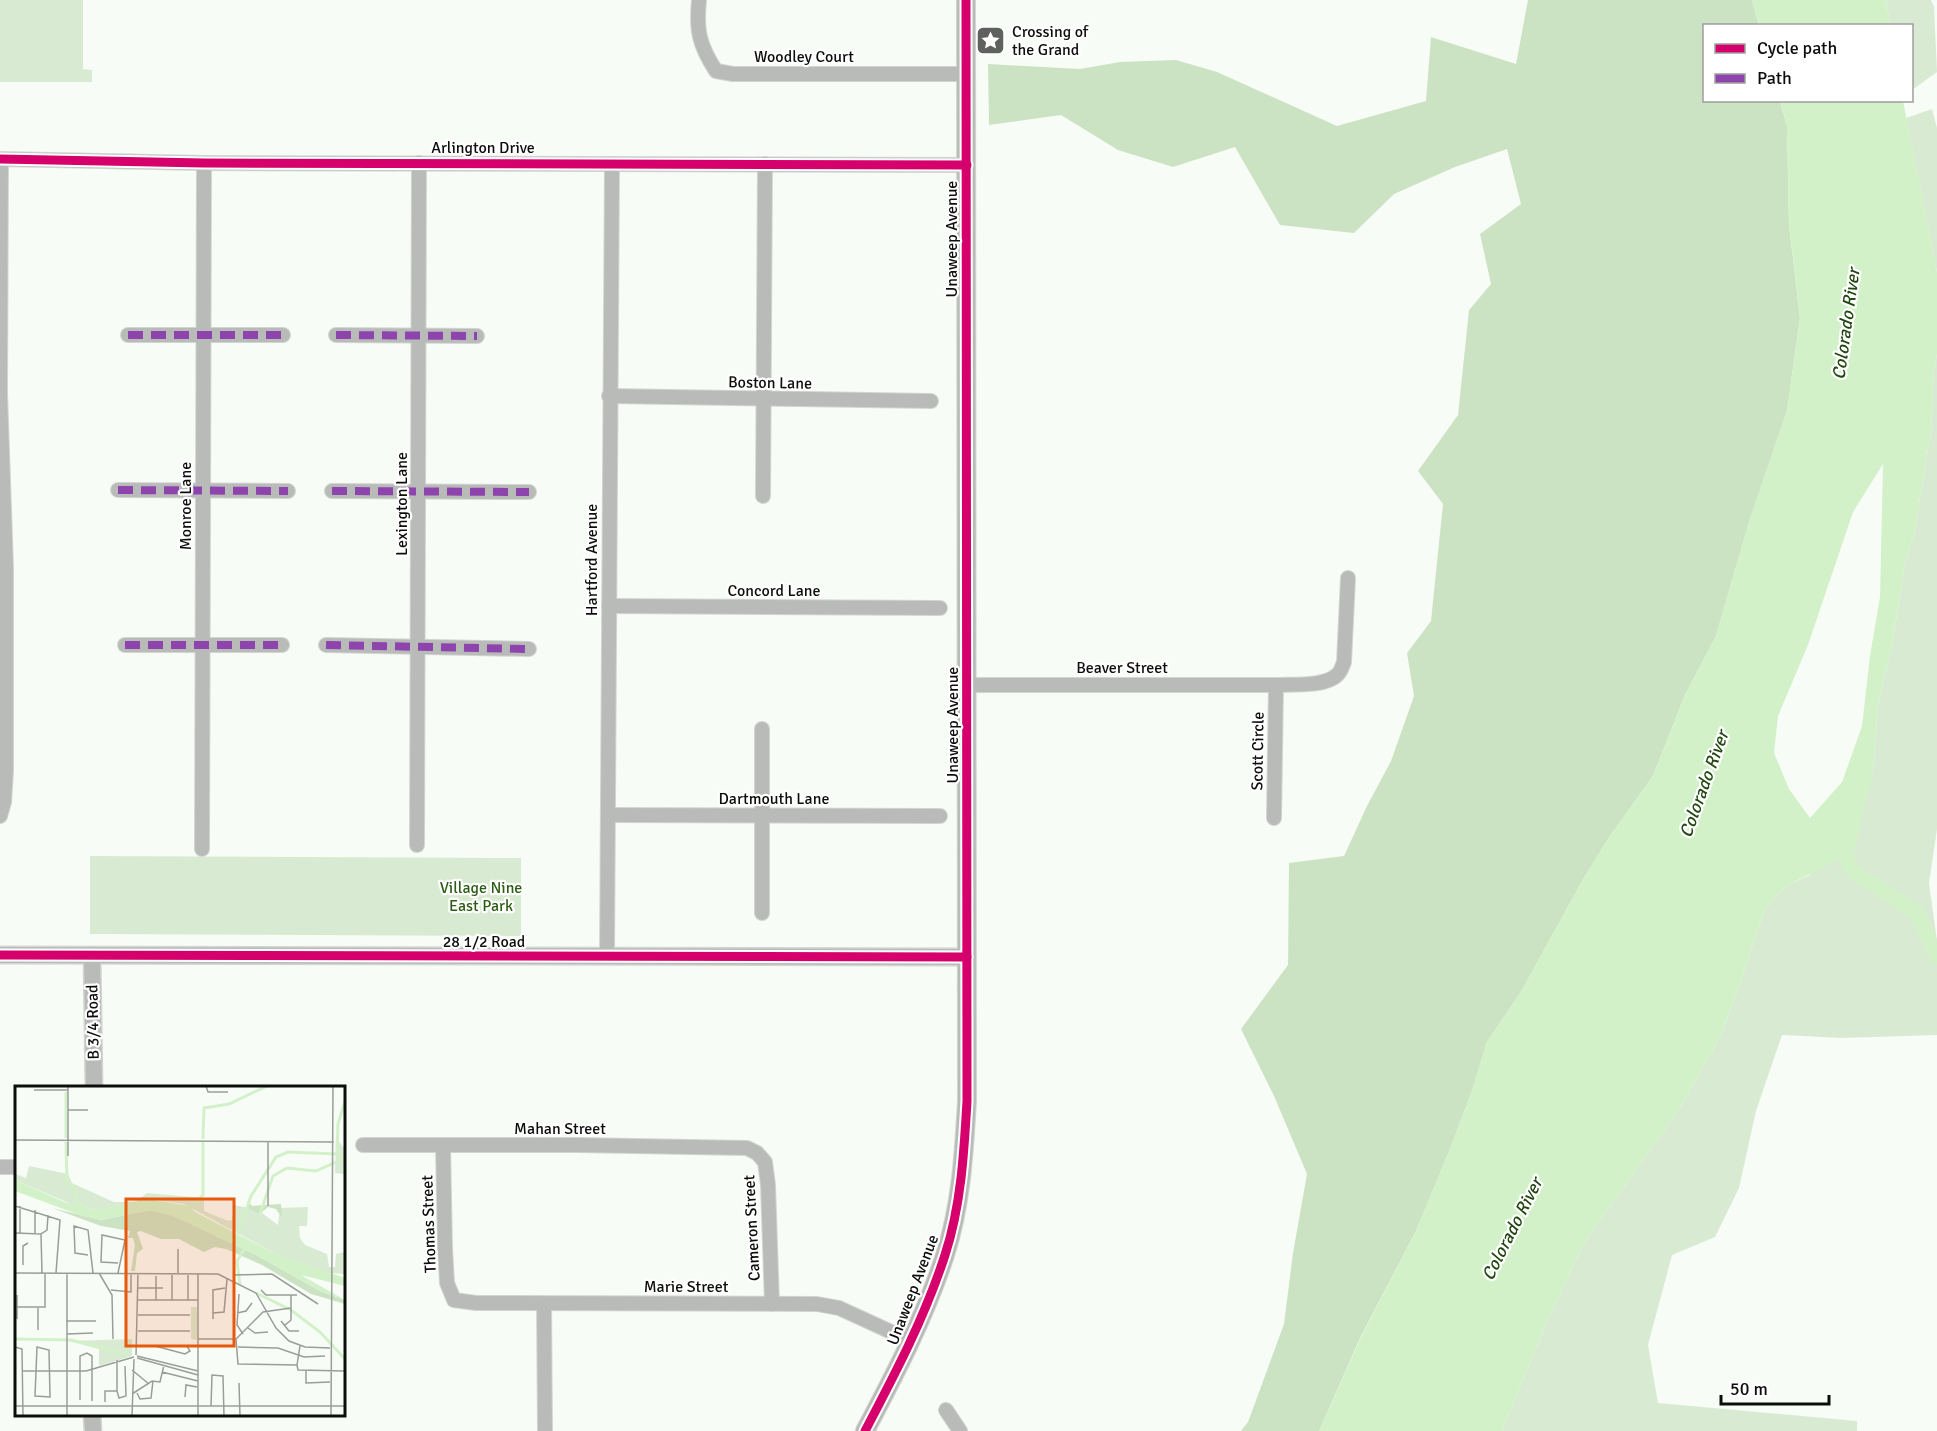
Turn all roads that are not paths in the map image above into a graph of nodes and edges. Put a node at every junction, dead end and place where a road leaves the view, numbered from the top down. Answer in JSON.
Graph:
{"nodes":[{"id":1,"x":699,"y":0,"type":"edge"},
{"id":2,"x":966,"y":0,"type":"edge"},
{"id":3,"x":966,"y":74,"type":"junction"},
{"id":4,"x":0,"y":160,"type":"edge"},
{"id":5,"x":204,"y":163,"type":"junction"},
{"id":6,"x":419,"y":163,"type":"junction"},
{"id":7,"x":612,"y":164,"type":"junction"},
{"id":8,"x":765,"y":164,"type":"junction"},
{"id":9,"x":967,"y":165,"type":"junction"},
{"id":10,"x":128,"y":335,"type":"dead end"},
{"id":11,"x":203,"y":335,"type":"junction"},
{"id":12,"x":283,"y":335,"type":"dead end"},
{"id":13,"x":336,"y":335,"type":"dead end"},
{"id":14,"x":419,"y":336,"type":"junction"},
{"id":15,"x":477,"y":336,"type":"dead end"},
{"id":16,"x":0,"y":393,"type":"edge"},
{"id":17,"x":609,"y":396,"type":"junction"},
{"id":18,"x":764,"y":399,"type":"junction"},
{"id":19,"x":931,"y":402,"type":"dead end"},
{"id":20,"x":118,"y":490,"type":"dead end"},
{"id":21,"x":203,"y":490,"type":"junction"},
{"id":22,"x":288,"y":491,"type":"dead end"},
{"id":23,"x":332,"y":491,"type":"dead end"},
{"id":24,"x":418,"y":491,"type":"junction"},
{"id":25,"x":529,"y":492,"type":"dead end"},
{"id":26,"x":763,"y":496,"type":"dead end"},
{"id":27,"x":1348,"y":578,"type":"dead end"},
{"id":28,"x":609,"y":606,"type":"junction"},
{"id":29,"x":940,"y":608,"type":"dead end"},
{"id":30,"x":125,"y":645,"type":"dead end"},
{"id":31,"x":202,"y":645,"type":"junction"},
{"id":32,"x":282,"y":645,"type":"dead end"},
{"id":33,"x":327,"y":645,"type":"dead end"},
{"id":34,"x":418,"y":646,"type":"junction"},
{"id":35,"x":529,"y":648,"type":"dead end"},
{"id":36,"x":968,"y":685,"type":"junction"},
{"id":37,"x":1276,"y":685,"type":"junction"},
{"id":38,"x":762,"y":729,"type":"dead end"},
{"id":39,"x":608,"y":815,"type":"junction"},
{"id":40,"x":0,"y":816,"type":"edge"},
{"id":41,"x":762,"y":816,"type":"junction"},
{"id":42,"x":940,"y":816,"type":"dead end"},
{"id":43,"x":1274,"y":818,"type":"dead end"},
{"id":44,"x":417,"y":845,"type":"dead end"},
{"id":45,"x":202,"y":849,"type":"dead end"},
{"id":46,"x":762,"y":913,"type":"dead end"},
{"id":47,"x":0,"y":956,"type":"edge"},
{"id":48,"x":92,"y":956,"type":"junction"},
{"id":49,"x":607,"y":957,"type":"junction"},
{"id":50,"x":967,"y":957,"type":"junction"},
{"id":51,"x":94,"y":1086,"type":"edge"},
{"id":52,"x":363,"y":1145,"type":"dead end"},
{"id":53,"x":444,"y":1146,"type":"junction"},
{"id":54,"x":757,"y":1153,"type":"joint"},
{"id":55,"x":454,"y":1300,"type":"joint"},
{"id":56,"x":544,"y":1304,"type":"junction"},
{"id":57,"x":772,"y":1304,"type":"junction"},
{"id":58,"x":911,"y":1341,"type":"junction"},
{"id":59,"x":946,"y":1410,"type":"dead end"},
{"id":60,"x":92,"y":1416,"type":"edge"},
{"id":61,"x":93,"y":1431,"type":"edge"},
{"id":62,"x":544,"y":1431,"type":"edge"},
{"id":63,"x":865,"y":1431,"type":"edge"},
{"id":64,"x":960,"y":1431,"type":"edge"}],
"edges":[{"from":1,"to":3,"type":"street","name":"Woodley Court"},
{"from":2,"to":3,"type":"main road","name":"Unaweep Avenue"},
{"from":3,"to":9,"type":"main road","name":"Unaweep Avenue"},
{"from":4,"to":5,"type":"street","name":"Arlington Drive"},
{"from":4,"to":16,"type":"street"},
{"from":5,"to":6,"type":"street","name":"Arlington Drive"},
{"from":5,"to":11,"type":"street","name":"Monroe Lane"},
{"from":6,"to":7,"type":"street","name":"Arlington Drive"},
{"from":6,"to":14,"type":"street","name":"Lexington Lane"},
{"from":7,"to":8,"type":"street","name":"Arlington Drive"},
{"from":7,"to":17,"type":"street","name":"Hartford Avenue"},
{"from":8,"to":9,"type":"street","name":"Arlington Drive"},
{"from":8,"to":18,"type":"street"},
{"from":9,"to":36,"type":"main road","name":"Unaweep Avenue"},
{"from":10,"to":11,"type":"street"},
{"from":11,"to":12,"type":"street"},
{"from":11,"to":21,"type":"street","name":"Monroe Lane"},
{"from":13,"to":14,"type":"street"},
{"from":14,"to":15,"type":"street"},
{"from":14,"to":24,"type":"street","name":"Lexington Lane"},
{"from":16,"to":40,"type":"street"},
{"from":17,"to":18,"type":"street","name":"Boston Lane"},
{"from":17,"to":28,"type":"street","name":"Hartford Avenue"},
{"from":18,"to":19,"type":"street","name":"Boston Lane"},
{"from":18,"to":26,"type":"street"},
{"from":20,"to":21,"type":"street"},
{"from":21,"to":22,"type":"street"},
{"from":21,"to":31,"type":"street","name":"Monroe Lane"},
{"from":23,"to":24,"type":"street"},
{"from":24,"to":25,"type":"street"},
{"from":24,"to":34,"type":"street","name":"Lexington Lane"},
{"from":27,"to":37,"type":"street","name":"Beaver Street"},
{"from":28,"to":29,"type":"street","name":"Concord Lane"},
{"from":28,"to":39,"type":"street","name":"Hartford Avenue"},
{"from":30,"to":31,"type":"street"},
{"from":31,"to":32,"type":"street"},
{"from":31,"to":45,"type":"street","name":"Monroe Lane"},
{"from":33,"to":34,"type":"street"},
{"from":34,"to":35,"type":"street"},
{"from":34,"to":44,"type":"street","name":"Lexington Lane"},
{"from":36,"to":37,"type":"street","name":"Beaver Street"},
{"from":36,"to":50,"type":"main road","name":"Unaweep Avenue"},
{"from":37,"to":43,"type":"street","name":"Scott Circle"},
{"from":38,"to":41,"type":"street"},
{"from":39,"to":41,"type":"street","name":"Dartmouth Lane"},
{"from":39,"to":49,"type":"street","name":"Hartford Avenue"},
{"from":41,"to":42,"type":"street","name":"Dartmouth Lane"},
{"from":41,"to":46,"type":"street"},
{"from":47,"to":48,"type":"street","name":"28 1/2 Road"},
{"from":48,"to":49,"type":"street","name":"28 1/2 Road"},
{"from":48,"to":51,"type":"street","name":"B 3/4 Road"},
{"from":49,"to":50,"type":"street","name":"28 1/2 Road"},
{"from":50,"to":58,"type":"main road","name":"Unaweep Avenue"},
{"from":52,"to":53,"type":"street","name":"Mahan Street"},
{"from":53,"to":54,"type":"street","name":"Mahan Street"},
{"from":53,"to":55,"type":"street","name":"Thomas Street"},
{"from":54,"to":57,"type":"street","name":"Cameron Street"},
{"from":55,"to":56,"type":"street","name":"Marie Street"},
{"from":56,"to":57,"type":"street","name":"Marie Street"},
{"from":56,"to":62,"type":"street"},
{"from":57,"to":58,"type":"street","name":"Marie Street"},
{"from":58,"to":63,"type":"main road","name":"Unaweep Avenue"},
{"from":59,"to":64,"type":"street"},
{"from":60,"to":61,"type":"street"}]}
